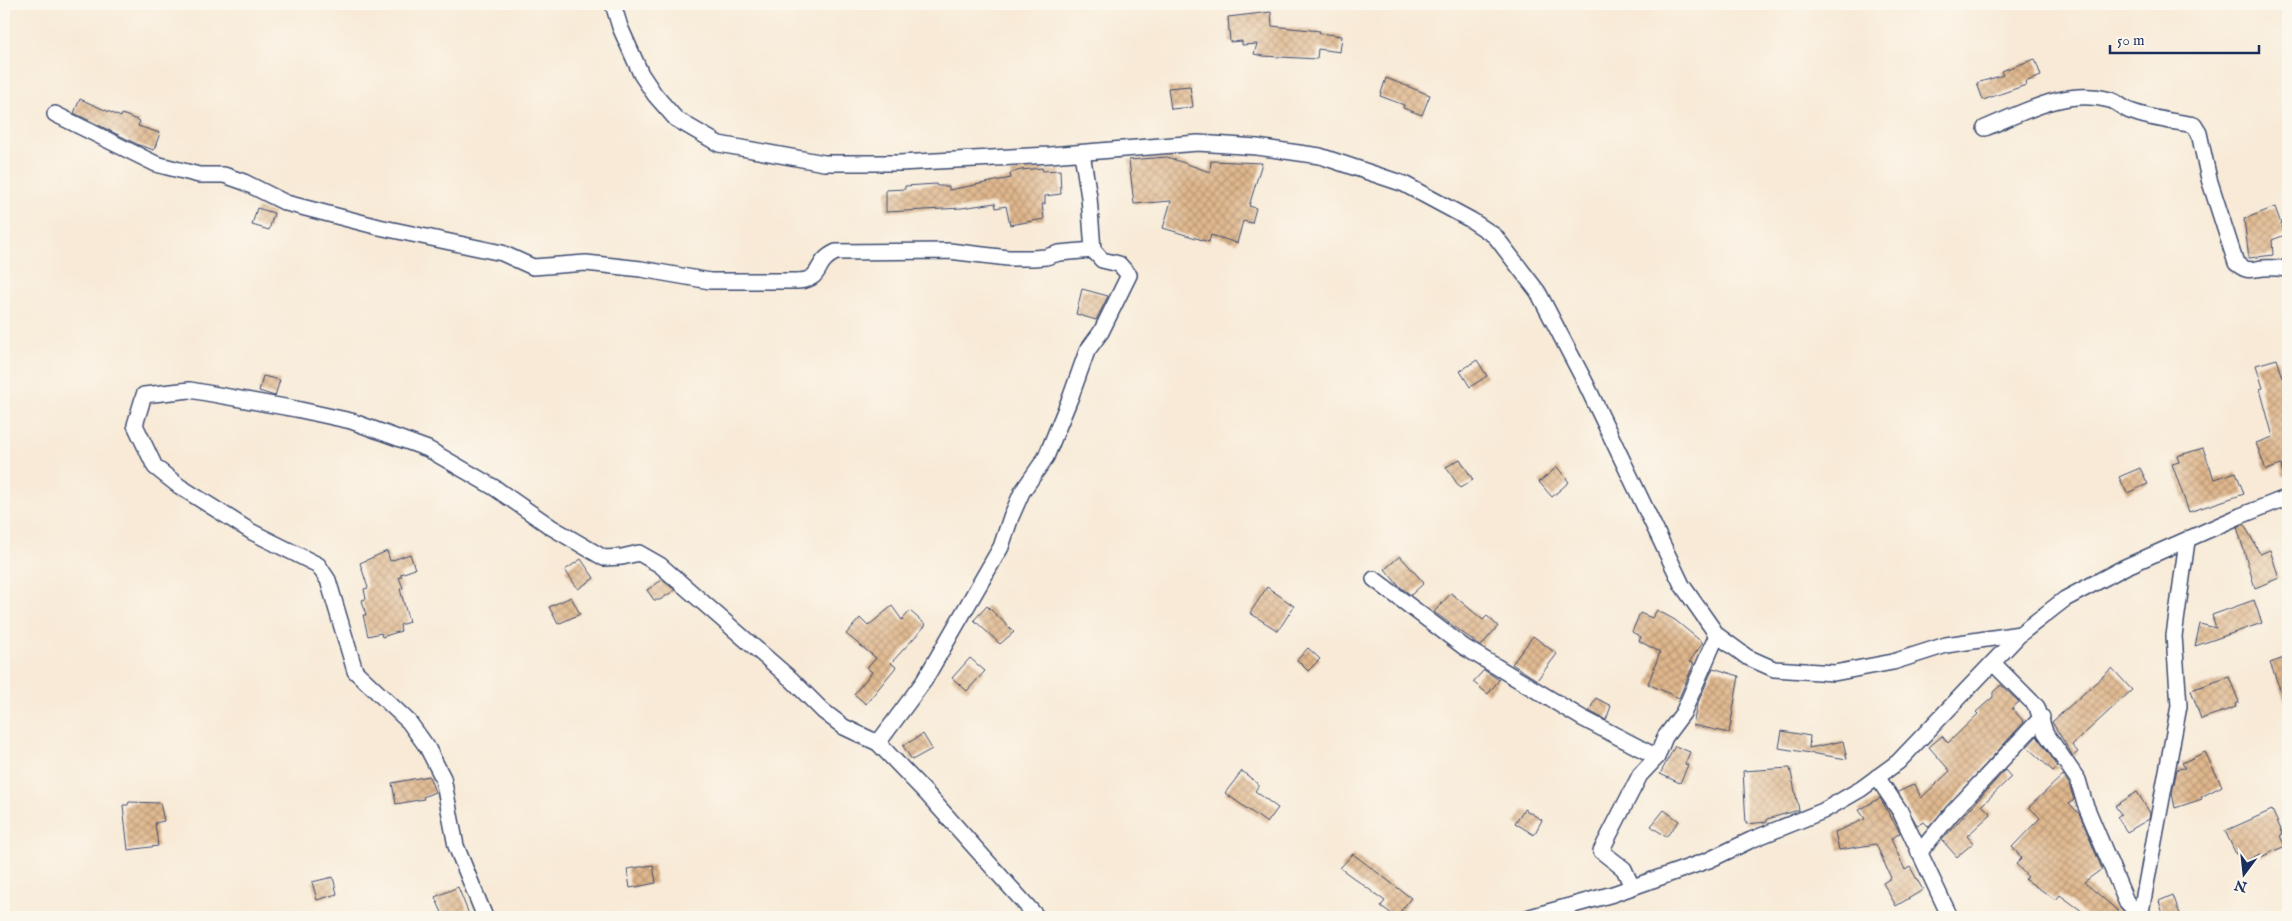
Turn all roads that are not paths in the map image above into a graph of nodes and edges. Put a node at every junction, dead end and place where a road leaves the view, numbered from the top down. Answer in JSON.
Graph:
{"nodes":[{"id":1,"x":613,"y":4,"type":"edge"},
{"id":2,"x":55,"y":114,"type":"dead end"},
{"id":3,"x":1985,"y":128,"type":"dead end"},
{"id":4,"x":1082,"y":152,"type":"junction"},
{"id":5,"x":1093,"y":250,"type":"junction"},
{"id":6,"x":2288,"y":268,"type":"edge"},
{"id":7,"x":2288,"y":497,"type":"edge"},
{"id":8,"x":2187,"y":541,"type":"junction"},
{"id":9,"x":1374,"y":579,"type":"dead end"},
{"id":10,"x":2020,"y":634,"type":"junction"},
{"id":11,"x":1717,"y":635,"type":"junction"},
{"id":12,"x":1993,"y":663,"type":"junction"},
{"id":13,"x":2042,"y":717,"type":"junction"},
{"id":14,"x":878,"y":743,"type":"junction"},
{"id":15,"x":1657,"y":757,"type":"junction"},
{"id":16,"x":1877,"y":778,"type":"junction"},
{"id":17,"x":1919,"y":854,"type":"junction"},
{"id":18,"x":1632,"y":887,"type":"junction"},
{"id":19,"x":485,"y":917,"type":"edge"},
{"id":20,"x":1037,"y":917,"type":"edge"},
{"id":21,"x":1530,"y":917,"type":"edge"},
{"id":22,"x":1950,"y":917,"type":"edge"},
{"id":23,"x":2140,"y":917,"type":"edge"}],
"edges":[{"from":1,"to":4,"type":"street"},
{"from":2,"to":5,"type":"street"},
{"from":3,"to":6,"type":"street"},
{"from":4,"to":5,"type":"street"},
{"from":4,"to":11,"type":"street"},
{"from":5,"to":14,"type":"street"},
{"from":7,"to":8,"type":"street"},
{"from":8,"to":10,"type":"street"},
{"from":8,"to":23,"type":"street"},
{"from":9,"to":15,"type":"street"},
{"from":10,"to":11,"type":"street"},
{"from":10,"to":12,"type":"street"},
{"from":11,"to":15,"type":"street"},
{"from":12,"to":13,"type":"street"},
{"from":12,"to":16,"type":"street"},
{"from":13,"to":17,"type":"street"},
{"from":13,"to":23,"type":"street"},
{"from":14,"to":19,"type":"street"},
{"from":14,"to":20,"type":"street"},
{"from":15,"to":18,"type":"street"},
{"from":16,"to":17,"type":"street"},
{"from":16,"to":18,"type":"street"},
{"from":17,"to":22,"type":"street"},
{"from":18,"to":21,"type":"street"}]}
